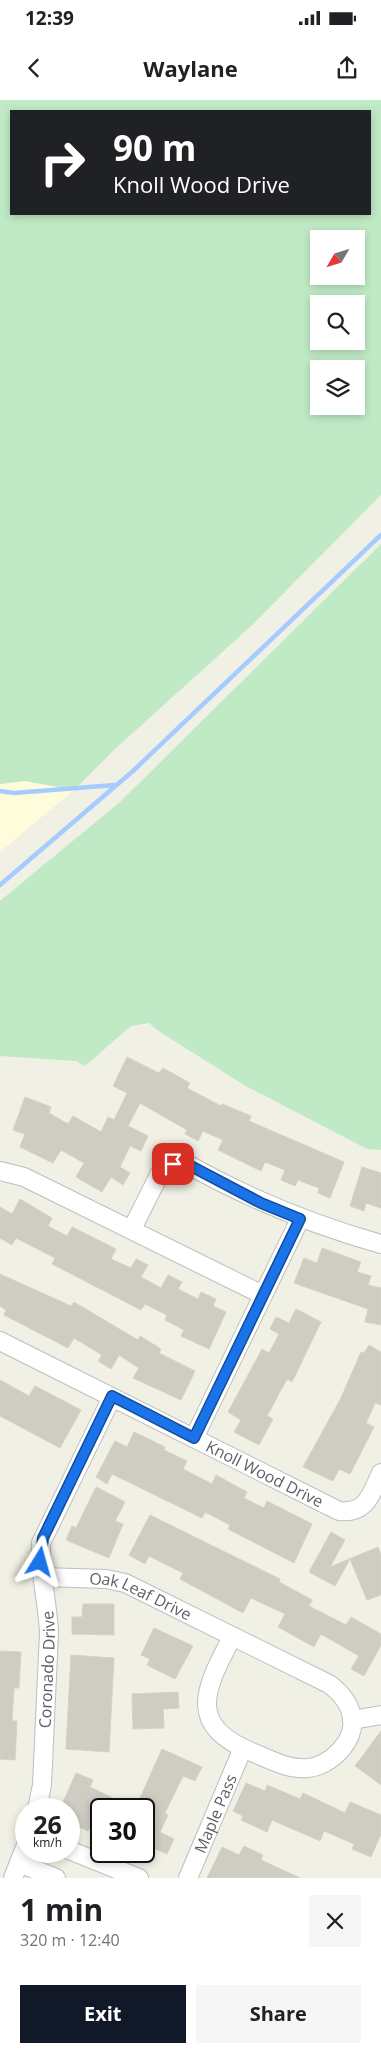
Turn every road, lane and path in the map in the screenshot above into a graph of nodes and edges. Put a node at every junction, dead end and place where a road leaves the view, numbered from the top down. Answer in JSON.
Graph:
{"nodes":[{"id":1,"x":0,"y":1171,"type":"edge"},
{"id":2,"x":300,"y":1219,"type":"junction"},
{"id":3,"x":132,"y":1229,"type":"junction"},
{"id":4,"x":381,"y":1244,"type":"edge"},
{"id":5,"x":262,"y":1295,"type":"junction"},
{"id":6,"x":0,"y":1341,"type":"edge"},
{"id":7,"x":112,"y":1396,"type":"junction"},
{"id":8,"x":194,"y":1438,"type":"junction"},
{"id":9,"x":381,"y":1473,"type":"edge"},
{"id":10,"x":43,"y":1577,"type":"junction"},
{"id":11,"x":232,"y":1636,"type":"junction"},
{"id":12,"x":381,"y":1714,"type":"edge"},
{"id":13,"x":352,"y":1720,"type":"junction"},
{"id":14,"x":243,"y":1748,"type":"junction"},
{"id":15,"x":39,"y":1798,"type":"edge"},
{"id":16,"x":80,"y":1854,"type":"edge"},
{"id":17,"x":16,"y":1870,"type":"edge"},
{"id":18,"x":56,"y":1878,"type":"edge"},
{"id":19,"x":139,"y":1878,"type":"edge"},
{"id":20,"x":188,"y":1878,"type":"edge"}],
"edges":[{"from":1,"to":3,"type":"street"},
{"from":2,"to":3,"type":"street"},
{"from":2,"to":4,"type":"street"},
{"from":2,"to":5,"type":"street"},
{"from":3,"to":5,"type":"street"},
{"from":5,"to":8,"type":"street"},
{"from":6,"to":7,"type":"street","name":"Knoll Wood Drive"},
{"from":7,"to":8,"type":"street","name":"Knoll Wood Drive"},
{"from":7,"to":10,"type":"street","name":"Coronado Drive"},
{"from":8,"to":9,"type":"street","name":"Knoll Wood Drive"},
{"from":10,"to":11,"type":"street","name":"Oak Leaf Drive"},
{"from":10,"to":15,"type":"street","name":"Coronado Drive"},
{"from":11,"to":13,"type":"street","name":"Oak Leaf Drive"},
{"from":11,"to":14,"type":"street"},
{"from":12,"to":13,"type":"street"},
{"from":13,"to":14,"type":"street"},
{"from":14,"to":20,"type":"street","name":"Maple Pass"},
{"from":16,"to":19,"type":"street"},
{"from":17,"to":18,"type":"street"}]}
